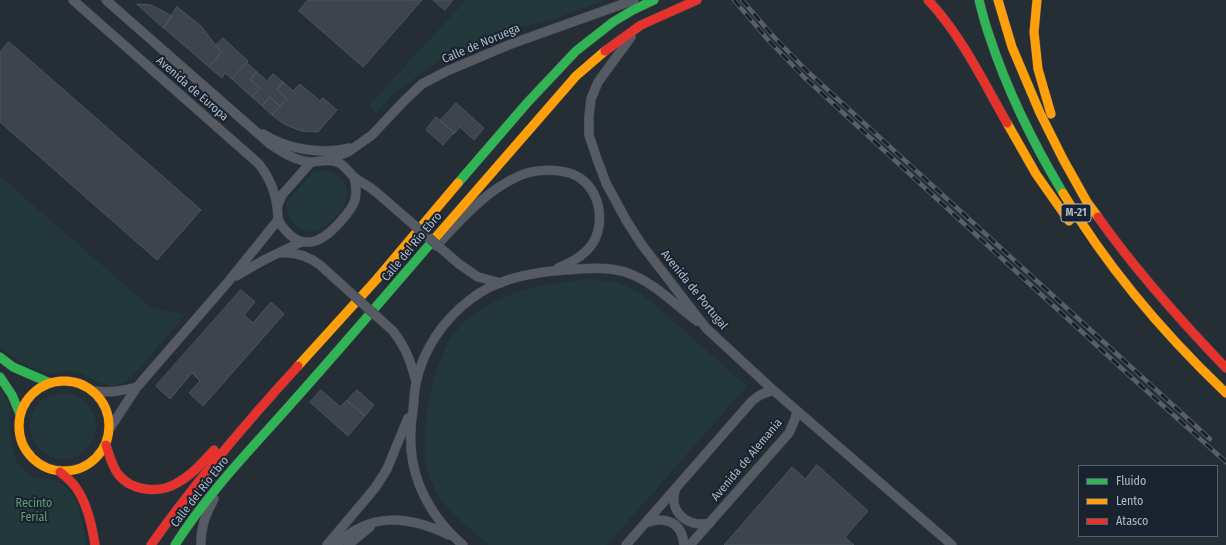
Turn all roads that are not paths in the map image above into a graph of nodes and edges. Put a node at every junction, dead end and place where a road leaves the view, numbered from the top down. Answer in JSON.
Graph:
{"nodes":[{"id":1,"x":73,"y":0,"type":"edge"},
{"id":2,"x":106,"y":0,"type":"edge"},
{"id":3,"x":634,"y":0,"type":"edge"},
{"id":4,"x":654,"y":0,"type":"edge"},
{"id":5,"x":697,"y":0,"type":"edge"},
{"id":6,"x":928,"y":0,"type":"edge"},
{"id":7,"x":979,"y":0,"type":"edge"},
{"id":8,"x":1037,"y":0,"type":"edge"},
{"id":9,"x":999,"y":2,"type":"edge"},
{"id":10,"x":641,"y":25,"type":"junction"},
{"id":11,"x":243,"y":121,"type":"junction"},
{"id":12,"x":358,"y":145,"type":"junction"},
{"id":13,"x":326,"y":160,"type":"junction"},
{"id":14,"x":311,"y":162,"type":"junction"},
{"id":15,"x":354,"y":177,"type":"junction"},
{"id":16,"x":1085,"y":179,"type":"dead end"},
{"id":17,"x":1095,"y":197,"type":"dead end"},
{"id":18,"x":277,"y":207,"type":"junction"},
{"id":19,"x":278,"y":220,"type":"junction"},
{"id":20,"x":301,"y":242,"type":"junction"},
{"id":21,"x":277,"y":253,"type":"junction"},
{"id":22,"x":320,"y":265,"type":"junction"},
{"id":23,"x":553,"y":271,"type":"junction"},
{"id":24,"x":1143,"y":277,"type":"junction"},
{"id":25,"x":228,"y":282,"type":"junction"},
{"id":26,"x":500,"y":283,"type":"junction"},
{"id":27,"x":389,"y":292,"type":"junction"},
{"id":28,"x":706,"y":328,"type":"junction"},
{"id":29,"x":1168,"y":335,"type":"junction"},
{"id":30,"x":0,"y":357,"type":"edge"},
{"id":31,"x":1226,"y":368,"type":"edge"},
{"id":32,"x":290,"y":375,"type":"junction"},
{"id":33,"x":0,"y":377,"type":"edge"},
{"id":34,"x":50,"y":383,"type":"junction"},
{"id":35,"x":416,"y":383,"type":"junction"},
{"id":36,"x":137,"y":387,"type":"junction"},
{"id":37,"x":773,"y":390,"type":"junction"},
{"id":38,"x":93,"y":391,"type":"junction"},
{"id":39,"x":1226,"y":394,"type":"edge"},
{"id":40,"x":413,"y":408,"type":"junction"},
{"id":41,"x":797,"y":411,"type":"junction"},
{"id":42,"x":20,"y":414,"type":"junction"},
{"id":43,"x":110,"y":428,"type":"junction"},
{"id":44,"x":106,"y":445,"type":"junction"},
{"id":45,"x":240,"y":461,"type":"junction"},
{"id":46,"x":60,"y":472,"type":"junction"},
{"id":47,"x":676,"y":487,"type":"junction"},
{"id":48,"x":380,"y":521,"type":"junction"},
{"id":49,"x":645,"y":523,"type":"junction"},
{"id":50,"x":710,"y":523,"type":"junction"},
{"id":51,"x":452,"y":536,"type":"junction"},
{"id":52,"x":95,"y":545,"type":"edge"},
{"id":53,"x":151,"y":545,"type":"edge"},
{"id":54,"x":175,"y":545,"type":"edge"},
{"id":55,"x":201,"y":545,"type":"edge"},
{"id":56,"x":327,"y":545,"type":"edge"},
{"id":57,"x":336,"y":545,"type":"edge"},
{"id":58,"x":348,"y":545,"type":"edge"},
{"id":59,"x":463,"y":545,"type":"edge"},
{"id":60,"x":626,"y":545,"type":"edge"},
{"id":61,"x":684,"y":545,"type":"edge"},
{"id":62,"x":690,"y":545,"type":"edge"},
{"id":63,"x":952,"y":545,"type":"edge"}],
"edges":[{"from":1,"to":18,"type":"street","name":"Avenida de Europa"},
{"from":2,"to":11,"type":"street","name":"Avenida de Europa"},
{"from":3,"to":12,"type":"street","name":"Calle de Noruega"},
{"from":4,"to":32,"type":"main road","name":"Calle del Río Ebro"},
{"from":5,"to":10,"type":"main road","name":"Calle del Río Ebro"},
{"from":6,"to":29,"type":"main road"},
{"from":7,"to":29,"type":"main road","number":"M-21"},
{"from":8,"to":16,"type":"main road"},
{"from":9,"to":24,"type":"main road","number":"M-21"},
{"from":10,"to":27,"type":"main road","name":"Calle del Río Ebro"},
{"from":10,"to":28,"type":"street","name":"Avenida de Portugal"},
{"from":11,"to":12,"type":"street","name":"Calle de Noruega"},
{"from":11,"to":14,"type":"street","name":"Avenida de Europa"},
{"from":12,"to":13,"type":"street","name":"Calle de Noruega"},
{"from":13,"to":14,"type":"street"},
{"from":13,"to":15,"type":"street"},
{"from":14,"to":18,"type":"street"},
{"from":15,"to":20,"type":"street"},
{"from":15,"to":26,"type":"street","bridge":true},
{"from":17,"to":24,"type":"main road"},
{"from":18,"to":19,"type":"street"},
{"from":19,"to":20,"type":"street"},
{"from":19,"to":25,"type":"street"},
{"from":20,"to":21,"type":"street"},
{"from":20,"to":22,"type":"street"},
{"from":21,"to":22,"type":"street"},
{"from":21,"to":25,"type":"street"},
{"from":22,"to":35,"type":"street","bridge":true},
{"from":23,"to":26,"type":"street"},
{"from":23,"to":27,"type":"street"},
{"from":23,"to":28,"type":"street"},
{"from":24,"to":31,"type":"main road","number":"M-21"},
{"from":25,"to":36,"type":"street"},
{"from":26,"to":35,"type":"street"},
{"from":27,"to":45,"type":"main road","name":"Calle del Río Ebro"},
{"from":28,"to":37,"type":"street","name":"Avenida de Portugal"},
{"from":29,"to":39,"type":"main road","number":"M-21"},
{"from":30,"to":34,"type":"main road"},
{"from":32,"to":44,"type":"main road"},
{"from":32,"to":53,"type":"main road","name":"Calle del Río Ebro"},
{"from":33,"to":42,"type":"main road"},
{"from":34,"to":38,"type":"main road"},
{"from":34,"to":42,"type":"main road"},
{"from":35,"to":40,"type":"street"},
{"from":36,"to":38,"type":"street"},
{"from":36,"to":43,"type":"street"},
{"from":37,"to":41,"type":"street","name":"Avenida de Portugal"},
{"from":37,"to":47,"type":"street"},
{"from":38,"to":43,"type":"main road"},
{"from":40,"to":51,"type":"street"},
{"from":40,"to":56,"type":"street"},
{"from":41,"to":50,"type":"street","name":"Avenida de Alemania"},
{"from":41,"to":63,"type":"street","name":"Avenida de Portugal"},
{"from":42,"to":46,"type":"main road"},
{"from":43,"to":44,"type":"main road"},
{"from":44,"to":46,"type":"main road"},
{"from":45,"to":54,"type":"main road","name":"Calle del Río Ebro"},
{"from":45,"to":55,"type":"street"},
{"from":46,"to":52,"type":"main road"},
{"from":47,"to":49,"type":"street"},
{"from":47,"to":50,"type":"street"},
{"from":48,"to":51,"type":"street"},
{"from":48,"to":57,"type":"street"},
{"from":48,"to":58,"type":"street"},
{"from":49,"to":60,"type":"street"},
{"from":49,"to":61,"type":"street"},
{"from":50,"to":62,"type":"street","name":"Avenida de Alemania"},
{"from":51,"to":59,"type":"street"}]}
